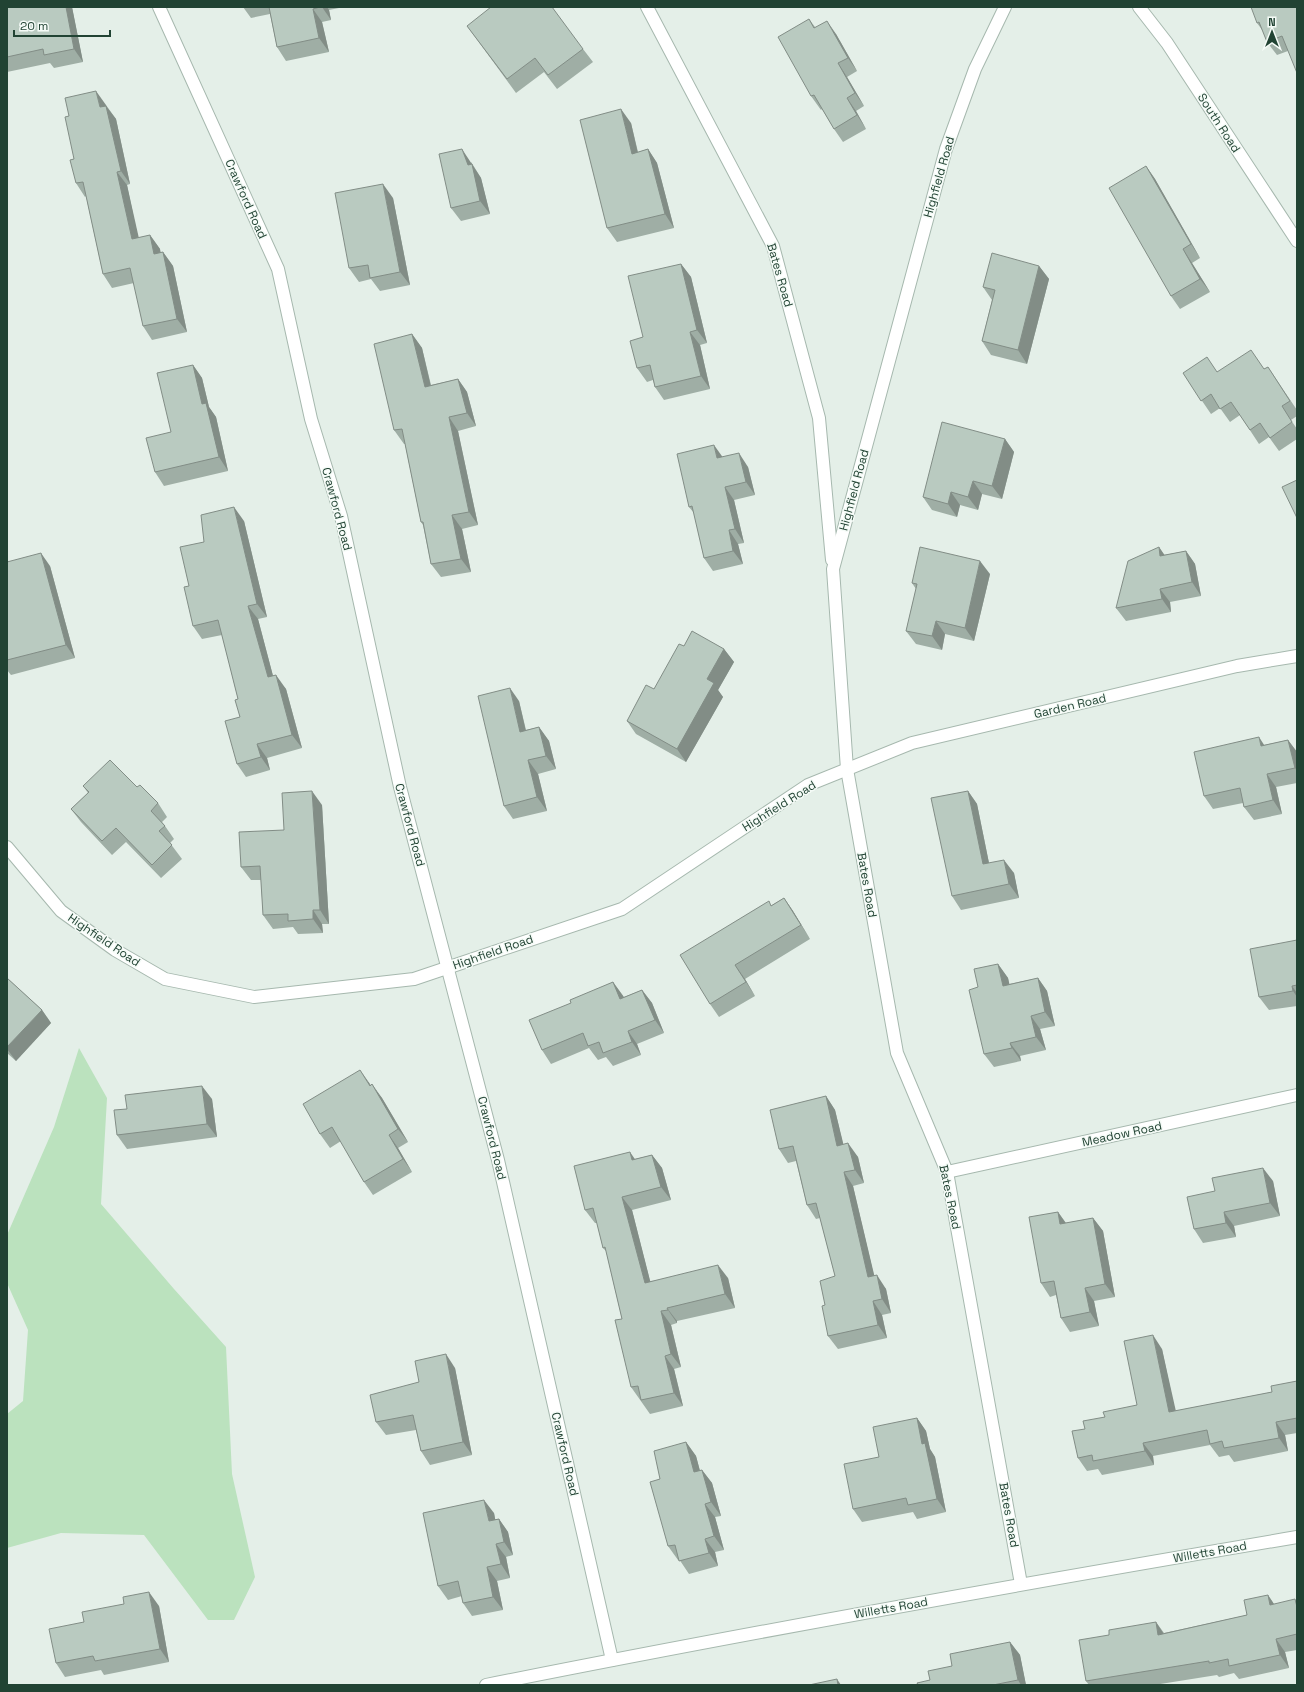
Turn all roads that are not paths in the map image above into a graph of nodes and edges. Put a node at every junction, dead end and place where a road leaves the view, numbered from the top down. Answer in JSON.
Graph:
{"nodes":[{"id":1,"x":159,"y":7,"type":"edge"},
{"id":2,"x":647,"y":7,"type":"edge"},
{"id":3,"x":1004,"y":7,"type":"edge"},
{"id":4,"x":1139,"y":7,"type":"edge"},
{"id":5,"x":1297,"y":241,"type":"edge"},
{"id":6,"x":833,"y":569,"type":"junction"},
{"id":7,"x":1297,"y":656,"type":"edge"},
{"id":8,"x":847,"y":769,"type":"junction"},
{"id":9,"x":7,"y":847,"type":"edge"},
{"id":10,"x":448,"y":967,"type":"junction"},
{"id":11,"x":1297,"y":1095,"type":"edge"},
{"id":12,"x":947,"y":1172,"type":"junction"},
{"id":13,"x":1297,"y":1537,"type":"edge"},
{"id":14,"x":1021,"y":1584,"type":"junction"},
{"id":15,"x":612,"y":1660,"type":"junction"},
{"id":16,"x":486,"y":1685,"type":"edge"}],
"edges":[{"from":1,"to":10,"type":"street","name":"Crawford Road"},
{"from":2,"to":6,"type":"street","name":"Bates Road"},
{"from":3,"to":6,"type":"street","name":"Highfield Road"},
{"from":4,"to":5,"type":"street","name":"South Road"},
{"from":6,"to":8,"type":"street","name":"Highfield Road"},
{"from":7,"to":8,"type":"street","name":"Garden Road"},
{"from":8,"to":10,"type":"street","name":"Highfield Road"},
{"from":8,"to":12,"type":"street","name":"Bates Road"},
{"from":9,"to":10,"type":"street","name":"Highfield Road"},
{"from":10,"to":15,"type":"street","name":"Crawford Road"},
{"from":11,"to":12,"type":"street","name":"Meadow Road"},
{"from":12,"to":14,"type":"street","name":"Bates Road"},
{"from":13,"to":14,"type":"street","name":"Willetts Road"},
{"from":14,"to":15,"type":"street","name":"Willetts Road"},
{"from":15,"to":16,"type":"street","name":"Willetts Road"}]}
